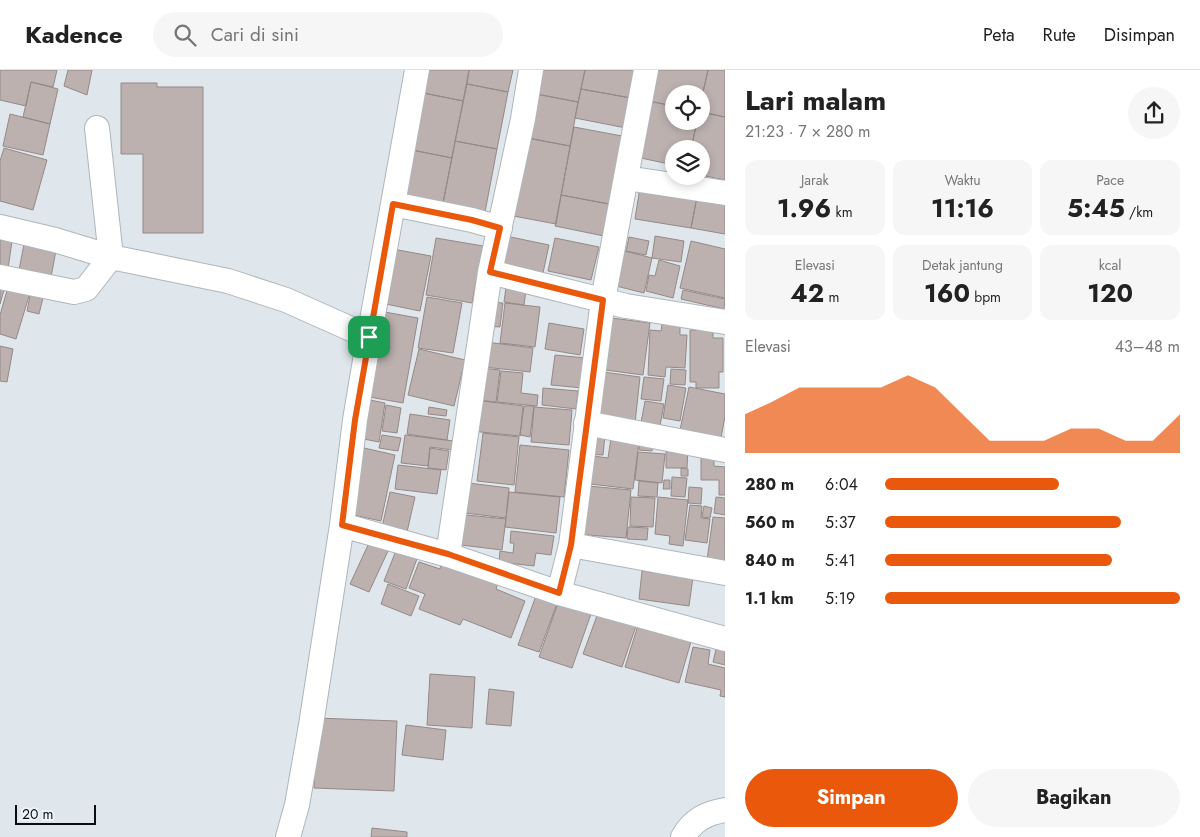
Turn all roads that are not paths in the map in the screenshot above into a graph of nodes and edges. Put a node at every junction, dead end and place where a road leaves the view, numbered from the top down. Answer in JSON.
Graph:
{"nodes":[{"id":1,"x":417,"y":70,"type":"edge"},
{"id":2,"x":531,"y":70,"type":"edge"},
{"id":3,"x":646,"y":70,"type":"edge"},
{"id":4,"x":97,"y":128,"type":"dead end"},
{"id":5,"x":626,"y":178,"type":"junction"},
{"id":6,"x":725,"y":193,"type":"edge"},
{"id":7,"x":393,"y":204,"type":"junction"},
{"id":8,"x":0,"y":228,"type":"edge"},
{"id":9,"x":500,"y":228,"type":"junction"},
{"id":10,"x":111,"y":257,"type":"junction"},
{"id":11,"x":490,"y":272,"type":"junction"},
{"id":12,"x":0,"y":277,"type":"edge"},
{"id":13,"x":603,"y":300,"type":"junction"},
{"id":14,"x":725,"y":322,"type":"edge"},
{"id":15,"x":369,"y":337,"type":"junction"},
{"id":16,"x":586,"y":423,"type":"junction"},
{"id":17,"x":725,"y":450,"type":"edge"},
{"id":18,"x":342,"y":525,"type":"junction"},
{"id":19,"x":571,"y":545,"type":"junction"},
{"id":20,"x":448,"y":554,"type":"junction"},
{"id":21,"x":725,"y":573,"type":"edge"},
{"id":22,"x":559,"y":593,"type":"junction"},
{"id":23,"x":725,"y":640,"type":"edge"},
{"id":24,"x":725,"y":810,"type":"edge"},
{"id":25,"x":288,"y":837,"type":"edge"},
{"id":26,"x":683,"y":837,"type":"edge"}],
"edges":[{"from":1,"to":7,"type":"street"},
{"from":2,"to":9,"type":"street"},
{"from":3,"to":5,"type":"street"},
{"from":4,"to":10,"type":"street"},
{"from":5,"to":6,"type":"street"},
{"from":5,"to":13,"type":"street"},
{"from":7,"to":9,"type":"street"},
{"from":7,"to":15,"type":"street"},
{"from":8,"to":10,"type":"street"},
{"from":9,"to":11,"type":"street"},
{"from":10,"to":12,"type":"street"},
{"from":10,"to":15,"type":"street"},
{"from":11,"to":13,"type":"street"},
{"from":11,"to":20,"type":"street"},
{"from":13,"to":14,"type":"street"},
{"from":13,"to":16,"type":"street"},
{"from":15,"to":18,"type":"street"},
{"from":16,"to":17,"type":"street"},
{"from":16,"to":19,"type":"street"},
{"from":18,"to":20,"type":"street"},
{"from":18,"to":25,"type":"street"},
{"from":19,"to":21,"type":"street"},
{"from":19,"to":22,"type":"street"},
{"from":20,"to":22,"type":"street"},
{"from":22,"to":23,"type":"street"},
{"from":24,"to":26,"type":"street"}]}
